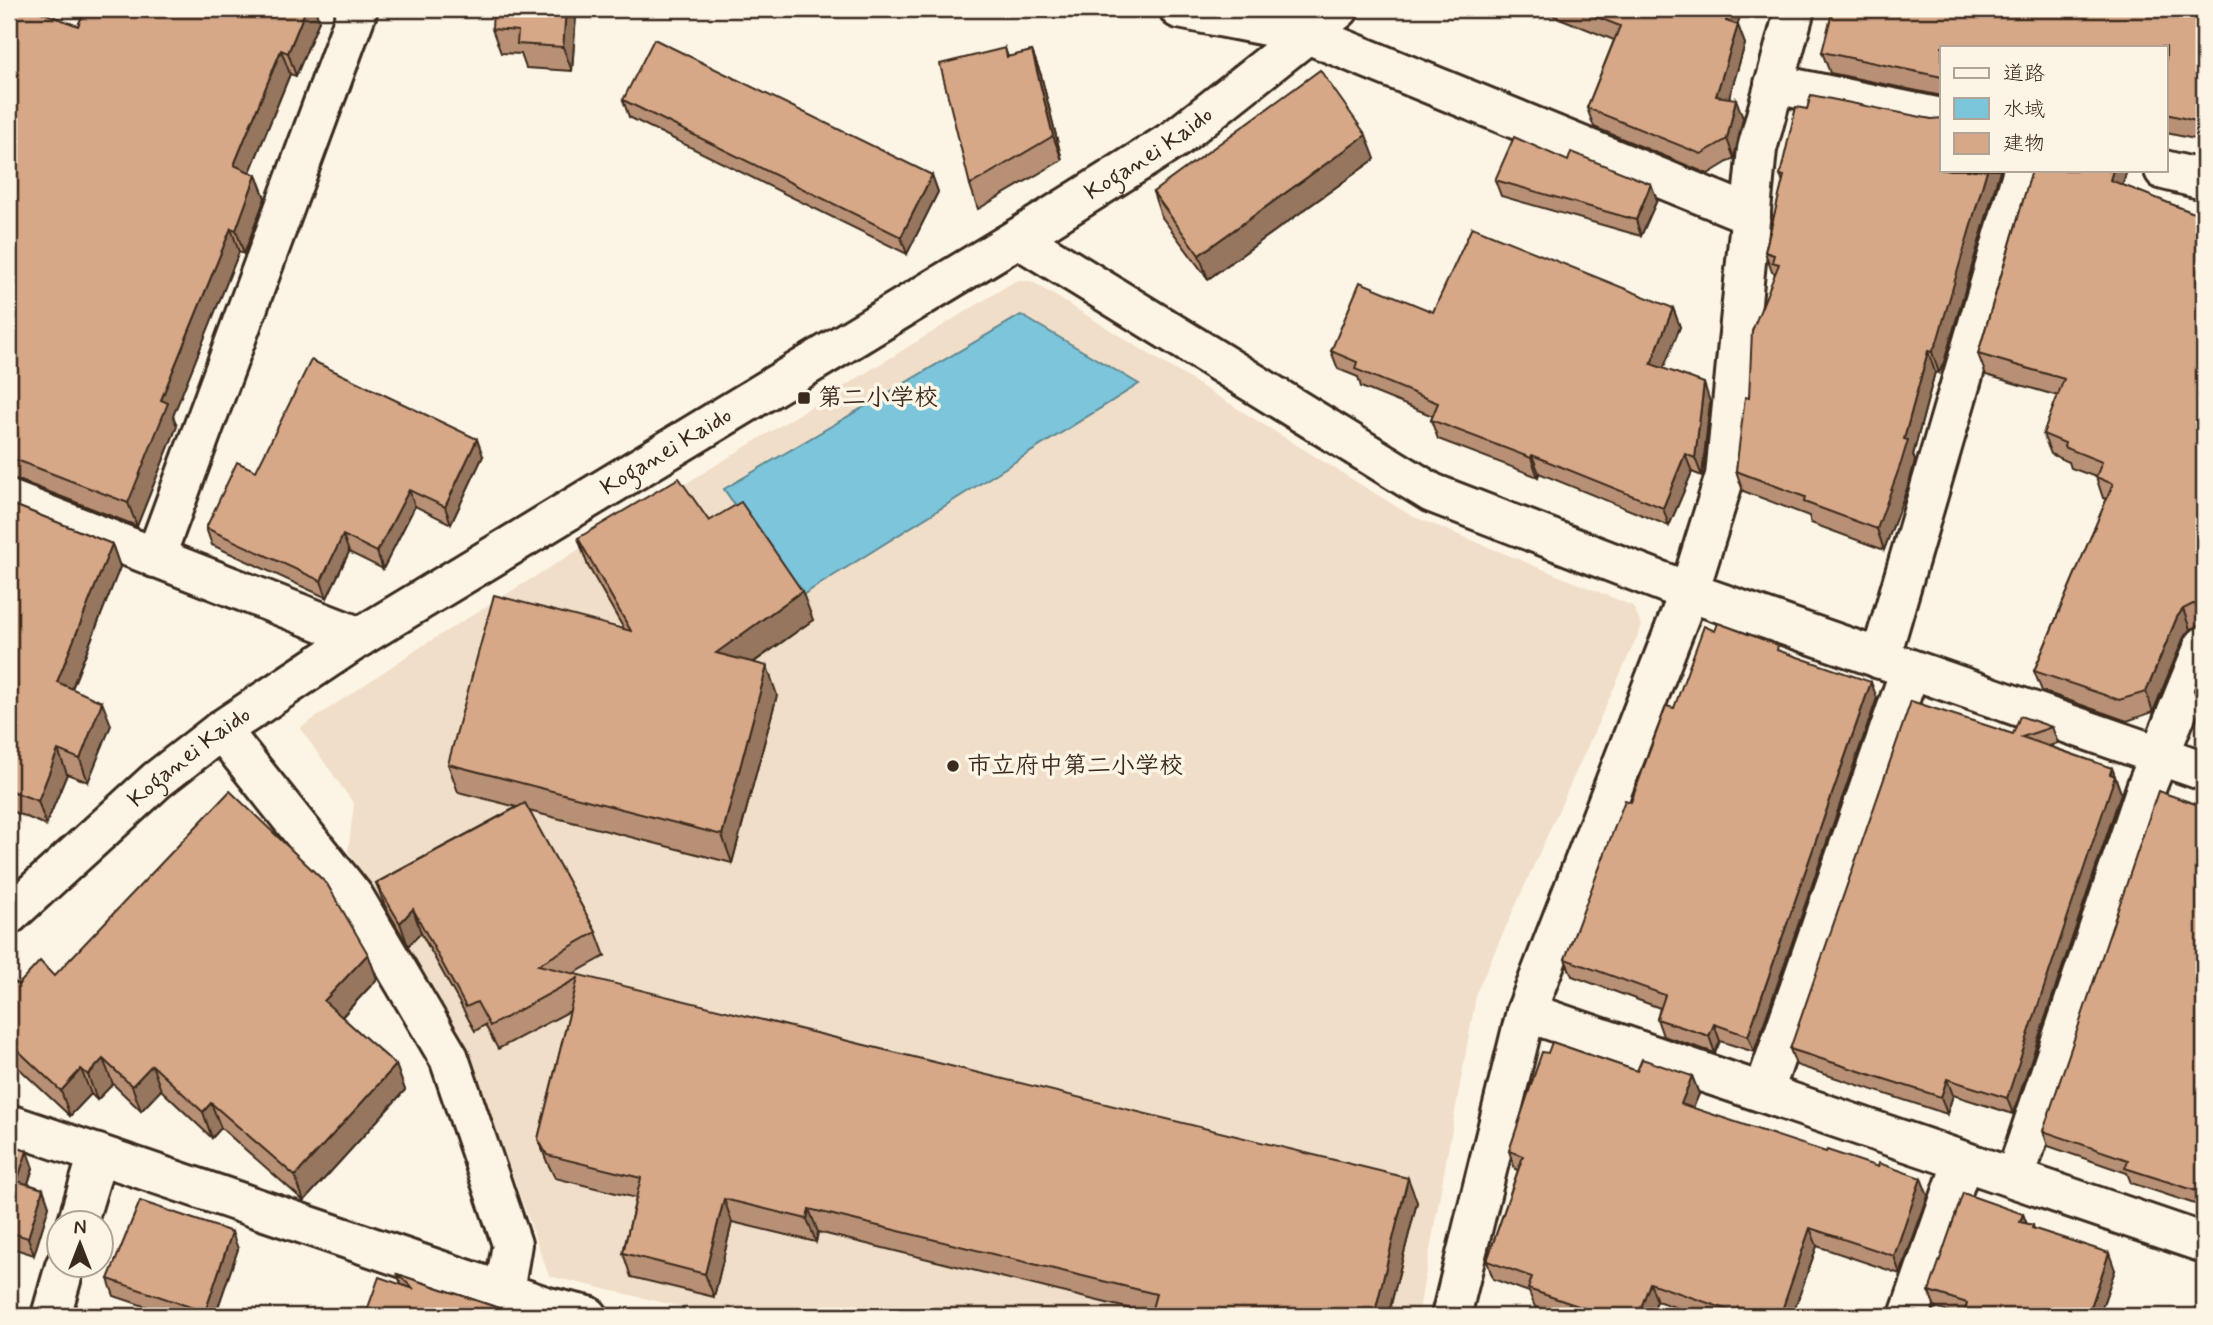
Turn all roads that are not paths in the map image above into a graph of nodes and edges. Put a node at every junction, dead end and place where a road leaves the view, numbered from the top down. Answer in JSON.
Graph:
{"nodes":[{"id":1,"x":358,"y":9,"type":"edge"},
{"id":2,"x":1180,"y":9,"type":"edge"},
{"id":3,"x":1339,"y":9,"type":"edge"},
{"id":4,"x":1795,"y":9,"type":"edge"},
{"id":5,"x":1307,"y":34,"type":"junction"},
{"id":6,"x":1774,"y":84,"type":"junction"},
{"id":7,"x":1940,"y":118,"type":"edge"},
{"id":8,"x":2168,"y":171,"type":"edge"},
{"id":9,"x":2022,"y":172,"type":"edge"},
{"id":10,"x":2204,"y":180,"type":"edge"},
{"id":11,"x":1751,"y":215,"type":"junction"},
{"id":12,"x":1018,"y":238,"type":"junction"},
{"id":13,"x":9,"y":500,"type":"edge"},
{"id":14,"x":155,"y":558,"type":"junction"},
{"id":15,"x":1689,"y":593,"type":"junction"},
{"id":16,"x":360,"y":637,"type":"junction"},
{"id":17,"x":2204,"y":646,"type":"edge"},
{"id":18,"x":1895,"y":665,"type":"junction"},
{"id":19,"x":221,"y":730,"type":"junction"},
{"id":20,"x":2161,"y":756,"type":"junction"},
{"id":21,"x":2204,"y":771,"type":"edge"},
{"id":22,"x":9,"y":915,"type":"edge"},
{"id":23,"x":1526,"y":1012,"type":"junction"},
{"id":24,"x":1764,"y":1091,"type":"junction"},
{"id":25,"x":9,"y":1124,"type":"edge"},
{"id":26,"x":98,"y":1154,"type":"junction"},
{"id":27,"x":1963,"y":1161,"type":"junction"},
{"id":28,"x":2015,"y":1177,"type":"junction"},
{"id":29,"x":81,"y":1210,"type":"edge"},
{"id":30,"x":2204,"y":1243,"type":"edge"},
{"id":31,"x":61,"y":1280,"type":"edge"},
{"id":32,"x":504,"y":1292,"type":"junction"},
{"id":33,"x":546,"y":1311,"type":"edge"},
{"id":34,"x":51,"y":1316,"type":"edge"},
{"id":35,"x":588,"y":1316,"type":"edge"},
{"id":36,"x":1451,"y":1316,"type":"edge"},
{"id":37,"x":1909,"y":1316,"type":"edge"}],
"edges":[{"from":1,"to":14,"type":"street"},
{"from":2,"to":5,"type":"street"},
{"from":3,"to":5,"type":"street","name":"Koganei Kaido"},
{"from":4,"to":6,"type":"street"},
{"from":5,"to":11,"type":"street"},
{"from":5,"to":12,"type":"street","name":"Koganei Kaido"},
{"from":6,"to":7,"type":"street"},
{"from":6,"to":11,"type":"street"},
{"from":8,"to":10,"type":"street"},
{"from":9,"to":18,"type":"street"},
{"from":11,"to":15,"type":"street"},
{"from":12,"to":15,"type":"street"},
{"from":12,"to":16,"type":"street","name":"Koganei Kaido"},
{"from":13,"to":14,"type":"street"},
{"from":14,"to":16,"type":"street"},
{"from":15,"to":18,"type":"street"},
{"from":15,"to":23,"type":"street"},
{"from":16,"to":19,"type":"street","name":"Koganei Kaido"},
{"from":17,"to":20,"type":"street"},
{"from":18,"to":20,"type":"street"},
{"from":18,"to":24,"type":"street"},
{"from":19,"to":22,"type":"street","name":"Koganei Kaido"},
{"from":19,"to":32,"type":"street"},
{"from":20,"to":21,"type":"street"},
{"from":20,"to":28,"type":"street"},
{"from":23,"to":24,"type":"street"},
{"from":23,"to":36,"type":"street"},
{"from":24,"to":27,"type":"street"},
{"from":25,"to":26,"type":"street"},
{"from":26,"to":29,"type":"street"},
{"from":26,"to":32,"type":"street"},
{"from":27,"to":28,"type":"street"},
{"from":27,"to":37,"type":"street"},
{"from":28,"to":30,"type":"street"},
{"from":31,"to":34,"type":"street"},
{"from":32,"to":33,"type":"street"},
{"from":33,"to":35,"type":"street"}]}
